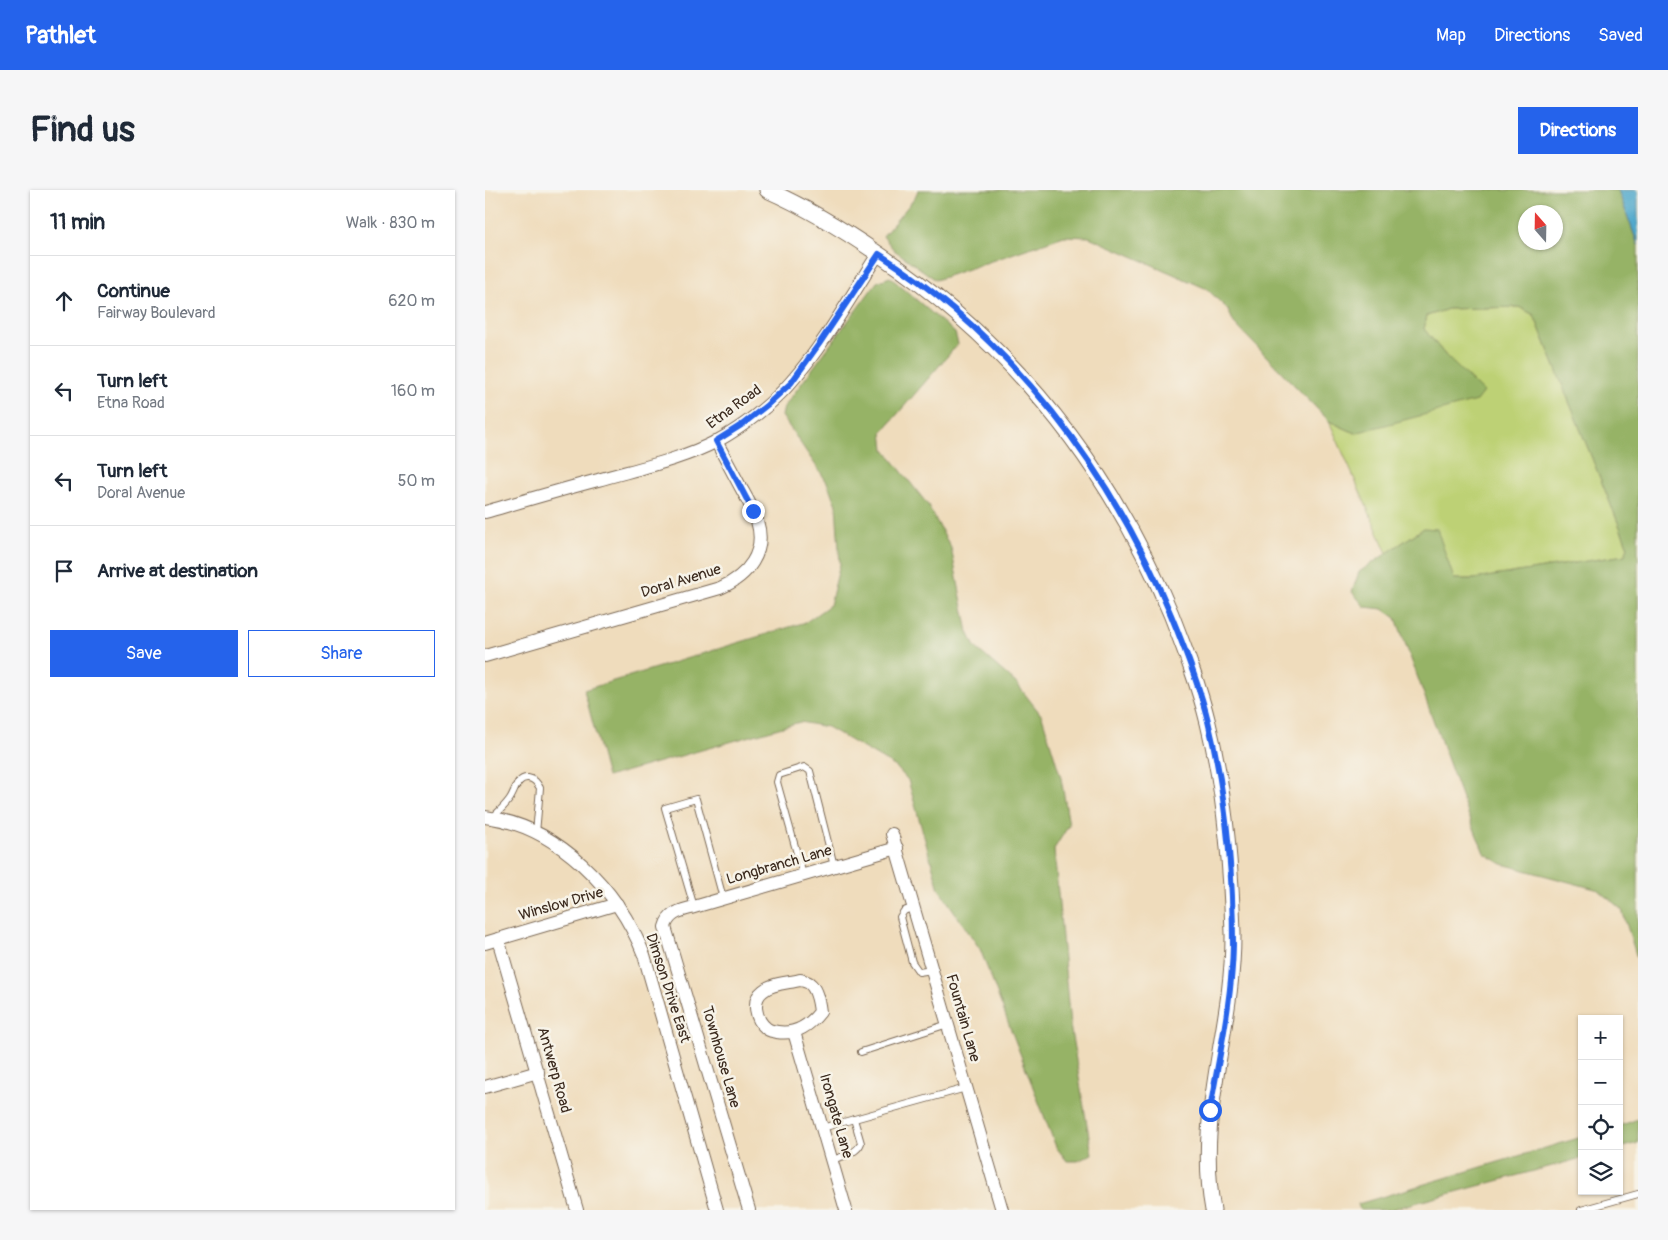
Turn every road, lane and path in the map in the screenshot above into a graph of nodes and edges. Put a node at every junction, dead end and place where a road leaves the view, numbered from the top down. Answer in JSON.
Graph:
{"nodes":[{"id":1,"x":767,"y":190,"type":"edge"},
{"id":2,"x":879,"y":254,"type":"junction"},
{"id":3,"x":716,"y":441,"type":"junction"},
{"id":4,"x":485,"y":512,"type":"edge"},
{"id":5,"x":485,"y":656,"type":"edge"},
{"id":6,"x":489,"y":818,"type":"edge"},
{"id":7,"x":535,"y":833,"type":"junction"},
{"id":8,"x":893,"y":834,"type":"dead end"},
{"id":9,"x":897,"y":848,"type":"junction"},
{"id":10,"x":834,"y":866,"type":"junction"},
{"id":11,"x":803,"y":875,"type":"junction"},
{"id":12,"x":723,"y":898,"type":"junction"},
{"id":13,"x":617,"y":904,"type":"junction"},
{"id":14,"x":695,"y":907,"type":"junction"},
{"id":15,"x":671,"y":914,"type":"joint"},
{"id":16,"x":499,"y":939,"type":"junction"},
{"id":17,"x":485,"y":943,"type":"edge"},
{"id":18,"x":948,"y":1024,"type":"junction"},
{"id":19,"x":794,"y":1032,"type":"junction"},
{"id":20,"x":861,"y":1052,"type":"dead end"},
{"id":21,"x":538,"y":1072,"type":"junction"},
{"id":22,"x":485,"y":1087,"type":"edge"},
{"id":23,"x":966,"y":1088,"type":"junction"},
{"id":24,"x":854,"y":1119,"type":"junction"},
{"id":25,"x":823,"y":1128,"type":"junction"},
{"id":26,"x":832,"y":1160,"type":"junction"},
{"id":27,"x":1638,"y":1194,"type":"edge"},
{"id":28,"x":577,"y":1210,"type":"edge"},
{"id":29,"x":717,"y":1210,"type":"edge"},
{"id":30,"x":749,"y":1210,"type":"edge"},
{"id":31,"x":846,"y":1210,"type":"edge"},
{"id":32,"x":1002,"y":1210,"type":"edge"},
{"id":33,"x":1213,"y":1210,"type":"edge"},
{"id":34,"x":1581,"y":1210,"type":"edge"}],
"edges":[{"from":1,"to":2,"type":"street"},
{"from":2,"to":3,"type":"street","name":"Etna Road"},
{"from":2,"to":33,"type":"street"},
{"from":3,"to":4,"type":"street","name":"Etna Road"},
{"from":3,"to":5,"type":"street","name":"Doral Avenue"},
{"from":6,"to":7,"type":"street","name":"Dimson Drive East"},
{"from":6,"to":7,"type":"lane"},
{"from":7,"to":13,"type":"street","name":"Dimson Drive East"},
{"from":8,"to":9,"type":"street","name":"Fountain Lane"},
{"from":9,"to":10,"type":"street","name":"Longbranch Lane"},
{"from":9,"to":18,"type":"street","name":"Fountain Lane"},
{"from":10,"to":11,"type":"street","name":"Longbranch Lane"},
{"from":10,"to":11,"type":"lane"},
{"from":11,"to":12,"type":"street","name":"Longbranch Lane"},
{"from":12,"to":14,"type":"street","name":"Longbranch Lane"},
{"from":12,"to":14,"type":"lane"},
{"from":13,"to":16,"type":"street","name":"Winslow Drive"},
{"from":13,"to":29,"type":"street","name":"Dimson Drive East"},
{"from":14,"to":15,"type":"street","name":"Longbranch Lane"},
{"from":15,"to":30,"type":"street","name":"Townhouse Lane"},
{"from":16,"to":17,"type":"street","name":"Winslow Drive"},
{"from":16,"to":21,"type":"street","name":"Antwerp Road"},
{"from":18,"to":20,"type":"lane"},
{"from":18,"to":23,"type":"street","name":"Fountain Lane"},
{"from":19,"to":19,"type":"street"},
{"from":19,"to":25,"type":"street","name":"Irongate Lane"},
{"from":21,"to":22,"type":"street"},
{"from":21,"to":28,"type":"street","name":"Antwerp Road"},
{"from":23,"to":24,"type":"lane"},
{"from":23,"to":32,"type":"street","name":"Fountain Lane"},
{"from":24,"to":25,"type":"lane"},
{"from":24,"to":26,"type":"lane"},
{"from":25,"to":26,"type":"street","name":"Irongate Lane"},
{"from":26,"to":31,"type":"street","name":"Irongate Lane"},
{"from":27,"to":34,"type":"lane"}]}
